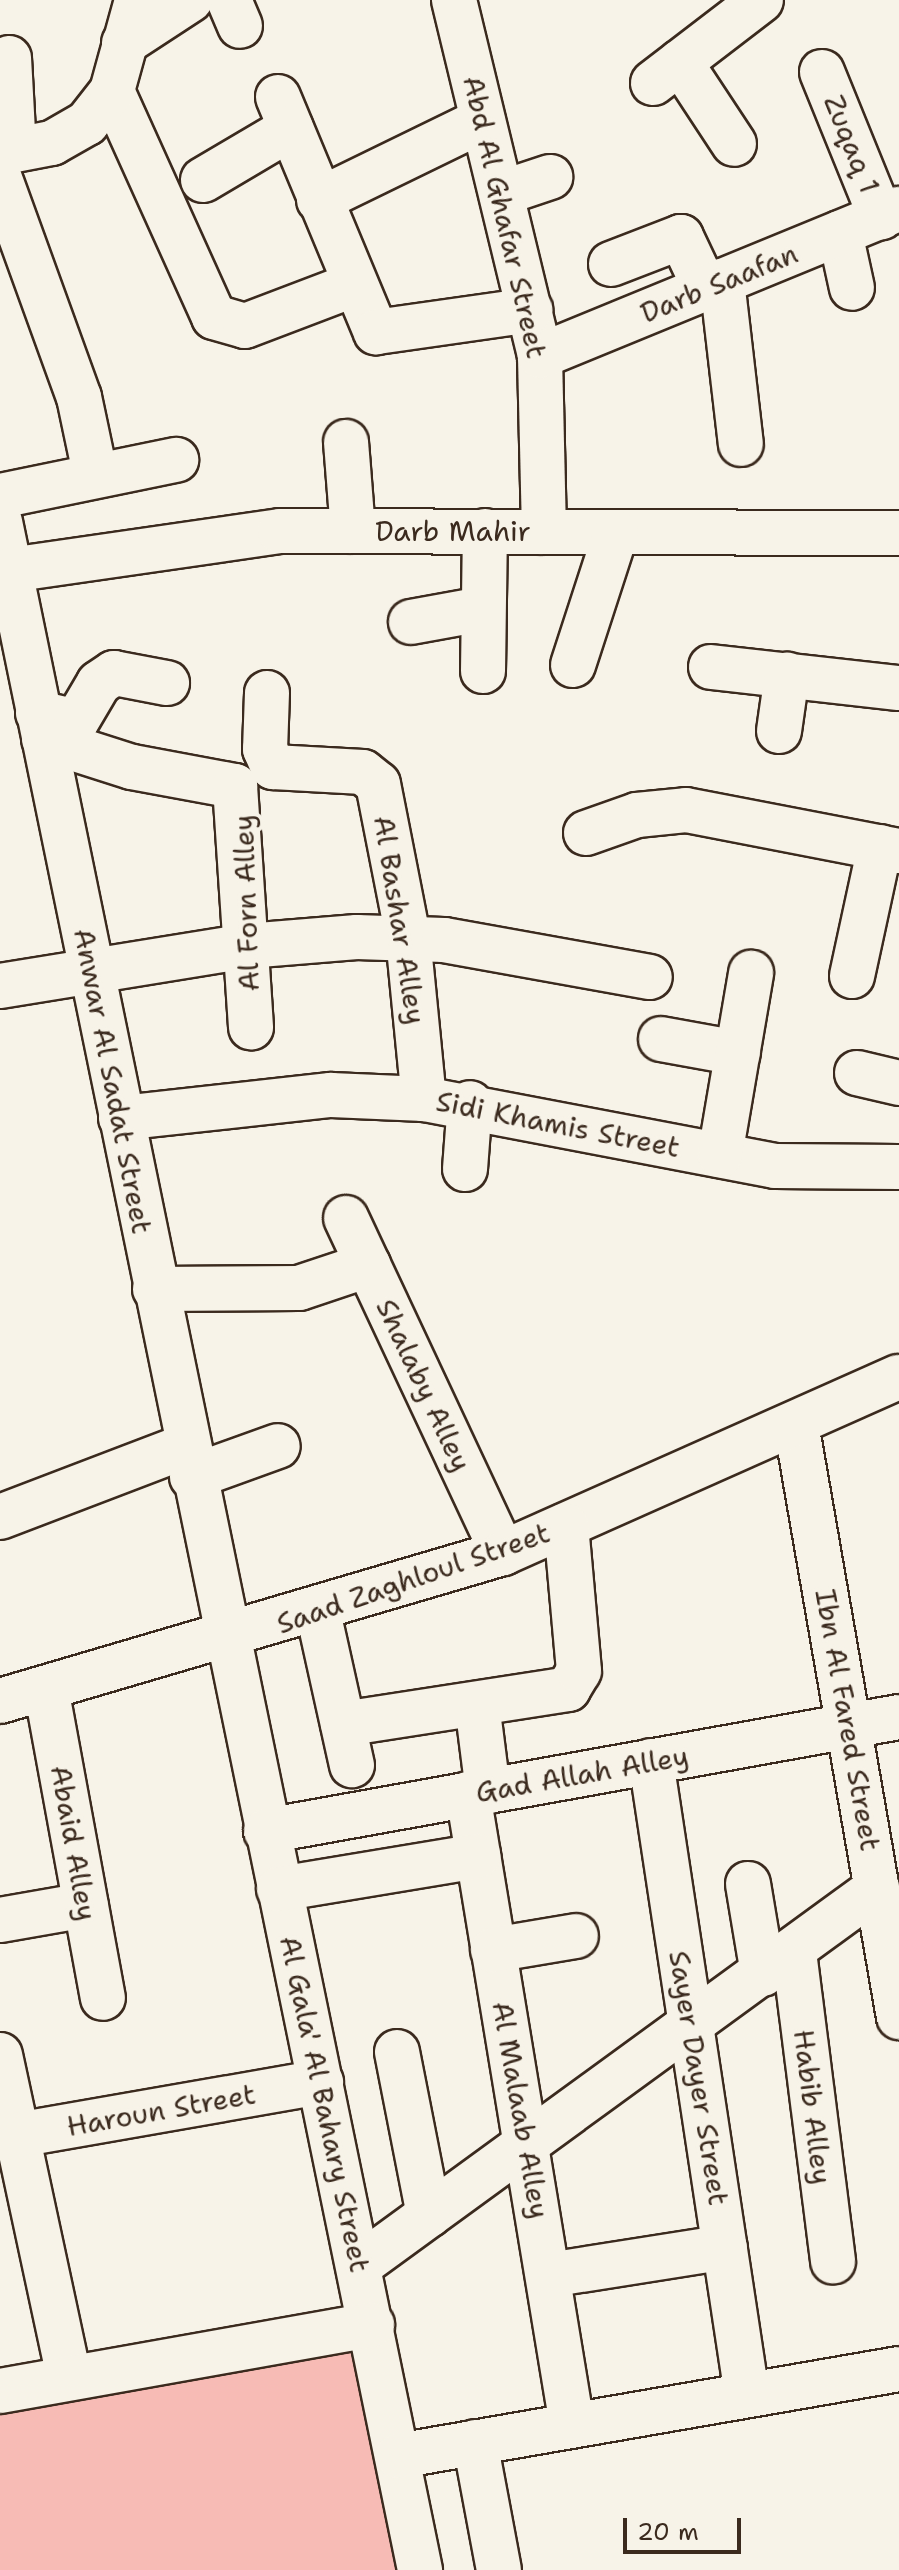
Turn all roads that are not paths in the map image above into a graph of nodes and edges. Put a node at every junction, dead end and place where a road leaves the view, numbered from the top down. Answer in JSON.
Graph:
{"nodes":[{"id":1,"x":137,"y":0,"type":"edge"},
{"id":2,"x":190,"y":0,"type":"edge"},
{"id":3,"x":454,"y":0,"type":"edge"},
{"id":4,"x":761,"y":0,"type":"edge"},
{"id":5,"x":124,"y":43,"type":"junction"},
{"id":6,"x":9,"y":58,"type":"dead end"},
{"id":7,"x":822,"y":72,"type":"dead end"},
{"id":8,"x":112,"y":91,"type":"junction"},
{"id":9,"x":483,"y":120,"type":"junction"},
{"id":10,"x":734,"y":144,"type":"dead end"},
{"id":11,"x":5,"y":161,"type":"edge"},
{"id":12,"x":550,"y":177,"type":"dead end"},
{"id":13,"x":203,"y":180,"type":"dead end"},
{"id":14,"x":502,"y":193,"type":"junction"},
{"id":15,"x":319,"y":200,"type":"junction"},
{"id":16,"x":890,"y":213,"type":"edge"},
{"id":17,"x":840,"y":233,"type":"junction"},
{"id":18,"x":611,"y":264,"type":"dead end"},
{"id":19,"x":713,"y":284,"type":"junction"},
{"id":20,"x":353,"y":285,"type":"junction"},
{"id":21,"x":852,"y":288,"type":"dead end"},
{"id":22,"x":530,"y":310,"type":"junction"},
{"id":23,"x":540,"y":356,"type":"junction"},
{"id":24,"x":346,"y":442,"type":"dead end"},
{"id":25,"x":741,"y":444,"type":"dead end"},
{"id":26,"x":176,"y":460,"type":"dead end"},
{"id":27,"x":95,"y":473,"type":"junction"},
{"id":28,"x":0,"y":496,"type":"edge"},
{"id":29,"x":0,"y":522,"type":"edge"},
{"id":30,"x":353,"y":531,"type":"junction"},
{"id":31,"x":485,"y":531,"type":"junction"},
{"id":32,"x":544,"y":532,"type":"junction"},
{"id":33,"x":616,"y":533,"type":"junction"},
{"id":34,"x":899,"y":533,"type":"edge"},
{"id":35,"x":10,"y":570,"type":"junction"},
{"id":36,"x":482,"y":609,"type":"junction"},
{"id":37,"x":411,"y":622,"type":"dead end"},
{"id":38,"x":12,"y":651,"type":"edge"},
{"id":39,"x":573,"y":665,"type":"dead end"},
{"id":40,"x":711,"y":667,"type":"dead end"},
{"id":41,"x":483,"y":671,"type":"dead end"},
{"id":42,"x":787,"y":675,"type":"junction"},
{"id":43,"x":167,"y":683,"type":"dead end"},
{"id":44,"x":899,"y":688,"type":"edge"},
{"id":45,"x":267,"y":693,"type":"dead end"},
{"id":46,"x":41,"y":726,"type":"junction"},
{"id":47,"x":779,"y":731,"type":"dead end"},
{"id":48,"x":586,"y":833,"type":"dead end"},
{"id":49,"x":889,"y":849,"type":"edge"},
{"id":50,"x":408,"y":937,"type":"junction"},
{"id":51,"x":247,"y":946,"type":"junction"},
{"id":52,"x":91,"y":969,"type":"junction"},
{"id":53,"x":751,"y":973,"type":"dead end"},
{"id":54,"x":852,"y":976,"type":"dead end"},
{"id":55,"x":650,"y":977,"type":"dead end"},
{"id":56,"x":0,"y":986,"type":"edge"},
{"id":57,"x":251,"y":1027,"type":"dead end"},
{"id":58,"x":661,"y":1039,"type":"dead end"},
{"id":59,"x":738,"y":1053,"type":"junction"},
{"id":60,"x":857,"y":1073,"type":"dead end"},
{"id":61,"x":899,"y":1083,"type":"edge"},
{"id":62,"x":424,"y":1099,"type":"junction"},
{"id":63,"x":470,"y":1103,"type":"junction"},
{"id":64,"x":121,"y":1118,"type":"junction"},
{"id":65,"x":720,"y":1155,"type":"junction"},
{"id":66,"x":899,"y":1167,"type":"edge"},
{"id":67,"x":465,"y":1169,"type":"dead end"},
{"id":68,"x":346,"y":1218,"type":"dead end"},
{"id":69,"x":368,"y":1265,"type":"junction"},
{"id":70,"x":155,"y":1289,"type":"junction"},
{"id":71,"x":899,"y":1377,"type":"edge"},
{"id":72,"x":796,"y":1424,"type":"junction"},
{"id":73,"x":278,"y":1446,"type":"dead end"},
{"id":74,"x":189,"y":1461,"type":"junction"},
{"id":75,"x":0,"y":1517,"type":"edge"},
{"id":76,"x":566,"y":1526,"type":"junction"},
{"id":77,"x":503,"y":1553,"type":"junction"},
{"id":78,"x":318,"y":1612,"type":"junction"},
{"id":79,"x":224,"y":1639,"type":"junction"},
{"id":80,"x":46,"y":1688,"type":"junction"},
{"id":81,"x":0,"y":1701,"type":"edge"},
{"id":82,"x":477,"y":1704,"type":"junction"},
{"id":83,"x":899,"y":1717,"type":"edge"},
{"id":84,"x":849,"y":1727,"type":"junction"},
{"id":85,"x":651,"y":1761,"type":"junction"},
{"id":86,"x":478,"y":1793,"type":"junction"},
{"id":87,"x":266,"y":1831,"type":"junction"},
{"id":88,"x":478,"y":1856,"type":"junction"},
{"id":89,"x":748,"y":1884,"type":"dead end"},
{"id":90,"x":877,"y":1888,"type":"junction"},
{"id":91,"x":279,"y":1889,"type":"junction"},
{"id":92,"x":86,"y":1905,"type":"junction"},
{"id":93,"x":0,"y":1920,"type":"edge"},
{"id":94,"x":576,"y":1936,"type":"dead end"},
{"id":95,"x":493,"y":1950,"type":"junction"},
{"id":96,"x":779,"y":1963,"type":"junction"},
{"id":97,"x":103,"y":1998,"type":"dead end"},
{"id":98,"x":899,"y":2017,"type":"edge"},
{"id":99,"x":691,"y":2026,"type":"junction"},
{"id":100,"x":397,"y":2052,"type":"dead end"},
{"id":101,"x":0,"y":2055,"type":"edge"},
{"id":102,"x":321,"y":2082,"type":"junction"},
{"id":103,"x":9,"y":2137,"type":"edge"},
{"id":104,"x":526,"y":2145,"type":"junction"},
{"id":105,"x":429,"y":2215,"type":"junction"},
{"id":106,"x":725,"y":2247,"type":"junction"},
{"id":107,"x":833,"y":2262,"type":"dead end"},
{"id":108,"x":360,"y":2265,"type":"junction"},
{"id":109,"x":549,"y":2275,"type":"junction"},
{"id":110,"x":372,"y":2325,"type":"junction"},
{"id":111,"x":899,"y":2369,"type":"edge"},
{"id":112,"x":69,"y":2378,"type":"junction"},
{"id":113,"x":0,"y":2391,"type":"edge"},
{"id":114,"x":747,"y":2395,"type":"junction"},
{"id":115,"x":572,"y":2425,"type":"junction"},
{"id":116,"x":475,"y":2442,"type":"junction"},
{"id":117,"x":398,"y":2456,"type":"junction"},
{"id":118,"x":420,"y":2570,"type":"edge"},
{"id":119,"x":499,"y":2570,"type":"edge"}],
"edges":[{"from":1,"to":5,"type":"street"},
{"from":2,"to":5,"type":"street"},
{"from":3,"to":9,"type":"street","name":"Abd Al Ghafar Street"},
{"from":4,"to":10,"type":"street"},
{"from":5,"to":8,"type":"street"},
{"from":6,"to":11,"type":"street"},
{"from":7,"to":16,"type":"street","name":"Zuqaq 1"},
{"from":8,"to":11,"type":"street"},
{"from":8,"to":20,"type":"street"},
{"from":9,"to":14,"type":"street","name":"Abd Al Ghafar Street"},
{"from":9,"to":15,"type":"street"},
{"from":11,"to":27,"type":"street"},
{"from":12,"to":14,"type":"street"},
{"from":13,"to":15,"type":"street"},
{"from":14,"to":22,"type":"street","name":"Abd Al Ghafar Street"},
{"from":15,"to":20,"type":"street"},
{"from":16,"to":17,"type":"street","name":"Darb Saafan"},
{"from":17,"to":19,"type":"street","name":"Darb Saafan"},
{"from":17,"to":21,"type":"street"},
{"from":18,"to":19,"type":"street"},
{"from":19,"to":23,"type":"street","name":"Darb Saafan"},
{"from":19,"to":25,"type":"street"},
{"from":20,"to":22,"type":"street"},
{"from":22,"to":23,"type":"street","name":"Abd Al Ghafar Street"},
{"from":23,"to":32,"type":"street","name":"Abd Al Ghafar Street"},
{"from":24,"to":30,"type":"street"},
{"from":26,"to":27,"type":"street"},
{"from":27,"to":28,"type":"street"},
{"from":29,"to":35,"type":"street","name":"Anwar Al Sadat Street"},
{"from":30,"to":31,"type":"street","name":"Darb Mahir"},
{"from":30,"to":35,"type":"street","name":"Darb Mahir"},
{"from":31,"to":32,"type":"street","name":"Darb Mahir"},
{"from":31,"to":36,"type":"street"},
{"from":32,"to":33,"type":"street","name":"Darb Mahir"},
{"from":33,"to":34,"type":"street","name":"Darb Mahir"},
{"from":33,"to":39,"type":"street"},
{"from":35,"to":38,"type":"street","name":"Anwar Al Sadat Street"},
{"from":36,"to":37,"type":"street"},
{"from":36,"to":41,"type":"street"},
{"from":38,"to":46,"type":"street","name":"Anwar Al Sadat Street"},
{"from":40,"to":42,"type":"street"},
{"from":42,"to":44,"type":"street"},
{"from":42,"to":47,"type":"street"},
{"from":43,"to":46,"type":"street"},
{"from":45,"to":50,"type":"street","name":"Al Bashar Alley"},
{"from":46,"to":51,"type":"street","name":"Al Forn Alley"},
{"from":46,"to":52,"type":"street","name":"Anwar Al Sadat Street"},
{"from":48,"to":49,"type":"street"},
{"from":49,"to":54,"type":"street"},
{"from":50,"to":51,"type":"street"},
{"from":50,"to":55,"type":"street"},
{"from":50,"to":62,"type":"street","name":"Al Bashar Alley"},
{"from":51,"to":52,"type":"street"},
{"from":51,"to":57,"type":"street","name":"Al Forn Alley"},
{"from":52,"to":56,"type":"street"},
{"from":52,"to":64,"type":"street","name":"Anwar Al Sadat Street"},
{"from":53,"to":59,"type":"street"},
{"from":58,"to":59,"type":"street"},
{"from":59,"to":65,"type":"street"},
{"from":60,"to":61,"type":"street"},
{"from":62,"to":63,"type":"street","name":"Sidi Khamis Street"},
{"from":62,"to":64,"type":"street","name":"Sidi Khamis Street"},
{"from":63,"to":65,"type":"street","name":"Sidi Khamis Street"},
{"from":63,"to":67,"type":"street"},
{"from":64,"to":70,"type":"street","name":"Anwar Al Sadat Street"},
{"from":65,"to":66,"type":"street","name":"Sidi Khamis Street"},
{"from":68,"to":69,"type":"street","name":"Shalaby Alley"},
{"from":69,"to":70,"type":"street"},
{"from":69,"to":77,"type":"street","name":"Shalaby Alley"},
{"from":70,"to":74,"type":"street","name":"Anwar Al Sadat Street"},
{"from":71,"to":72,"type":"street","name":"Saad Zaghloul Street"},
{"from":72,"to":76,"type":"street","name":"Saad Zaghloul Street"},
{"from":72,"to":84,"type":"street","name":"Ibn Al Fared Street"},
{"from":73,"to":74,"type":"street"},
{"from":74,"to":75,"type":"street"},
{"from":74,"to":79,"type":"street","name":"Anwar Al Sadat Street"},
{"from":76,"to":77,"type":"street","name":"Saad Zaghloul Street"},
{"from":76,"to":82,"type":"street"},
{"from":77,"to":78,"type":"street","name":"Saad Zaghloul Street"},
{"from":78,"to":79,"type":"street","name":"Saad Zaghloul Street"},
{"from":78,"to":82,"type":"street"},
{"from":79,"to":80,"type":"street","name":"Saad Zaghloul Street"},
{"from":79,"to":87,"type":"street","name":"Al Gala' Al Bahary Street"},
{"from":80,"to":81,"type":"street","name":"Saad Zaghloul Street"},
{"from":80,"to":92,"type":"street","name":"Abaid Alley"},
{"from":82,"to":86,"type":"street","name":"Al Malaab Alley"},
{"from":83,"to":84,"type":"street","name":"Gad Allah Alley"},
{"from":84,"to":85,"type":"street","name":"Gad Allah Alley"},
{"from":84,"to":90,"type":"street","name":"Ibn Al Fared Street"},
{"from":85,"to":86,"type":"street","name":"Gad Allah Alley"},
{"from":85,"to":99,"type":"street","name":"Sayer Dayer Street"},
{"from":86,"to":87,"type":"street","name":"Gad Allah Alley"},
{"from":86,"to":88,"type":"street","name":"Al Malaab Alley"},
{"from":87,"to":91,"type":"street","name":"Al Gala' Al Bahary Street"},
{"from":88,"to":91,"type":"street"},
{"from":88,"to":95,"type":"street","name":"Al Malaab Alley"},
{"from":89,"to":96,"type":"street","name":"Habib Alley"},
{"from":90,"to":96,"type":"street"},
{"from":90,"to":98,"type":"street","name":"Ibn Al Fared Street"},
{"from":91,"to":102,"type":"street","name":"Al Gala' Al Bahary Street"},
{"from":92,"to":93,"type":"street"},
{"from":92,"to":97,"type":"street","name":"Abaid Alley"},
{"from":94,"to":95,"type":"street"},
{"from":95,"to":104,"type":"street","name":"Al Malaab Alley"},
{"from":96,"to":99,"type":"street"},
{"from":96,"to":107,"type":"street","name":"Habib Alley"},
{"from":99,"to":104,"type":"street"},
{"from":99,"to":106,"type":"street","name":"Sayer Dayer Street"},
{"from":100,"to":105,"type":"street"},
{"from":101,"to":103,"type":"street"},
{"from":102,"to":103,"type":"street","name":"Haroun Street"},
{"from":102,"to":108,"type":"street","name":"Al Gala' Al Bahary Street"},
{"from":103,"to":112,"type":"street"},
{"from":104,"to":105,"type":"street"},
{"from":104,"to":109,"type":"street","name":"Al Malaab Alley"},
{"from":105,"to":108,"type":"street"},
{"from":106,"to":109,"type":"street"},
{"from":106,"to":114,"type":"street","name":"Sayer Dayer Street"},
{"from":108,"to":110,"type":"street","name":"Al Gala' Al Bahary Street"},
{"from":109,"to":115,"type":"street","name":"Al Malaab Alley"},
{"from":110,"to":112,"type":"street"},
{"from":110,"to":117,"type":"street","name":"Al Gala' Al Bahary Street"},
{"from":111,"to":114,"type":"street"},
{"from":112,"to":113,"type":"street"},
{"from":114,"to":115,"type":"street"},
{"from":115,"to":116,"type":"street"},
{"from":116,"to":117,"type":"street"},
{"from":116,"to":119,"type":"street"},
{"from":117,"to":118,"type":"street","name":"Al Gala' Al Bahary Street"}]}
